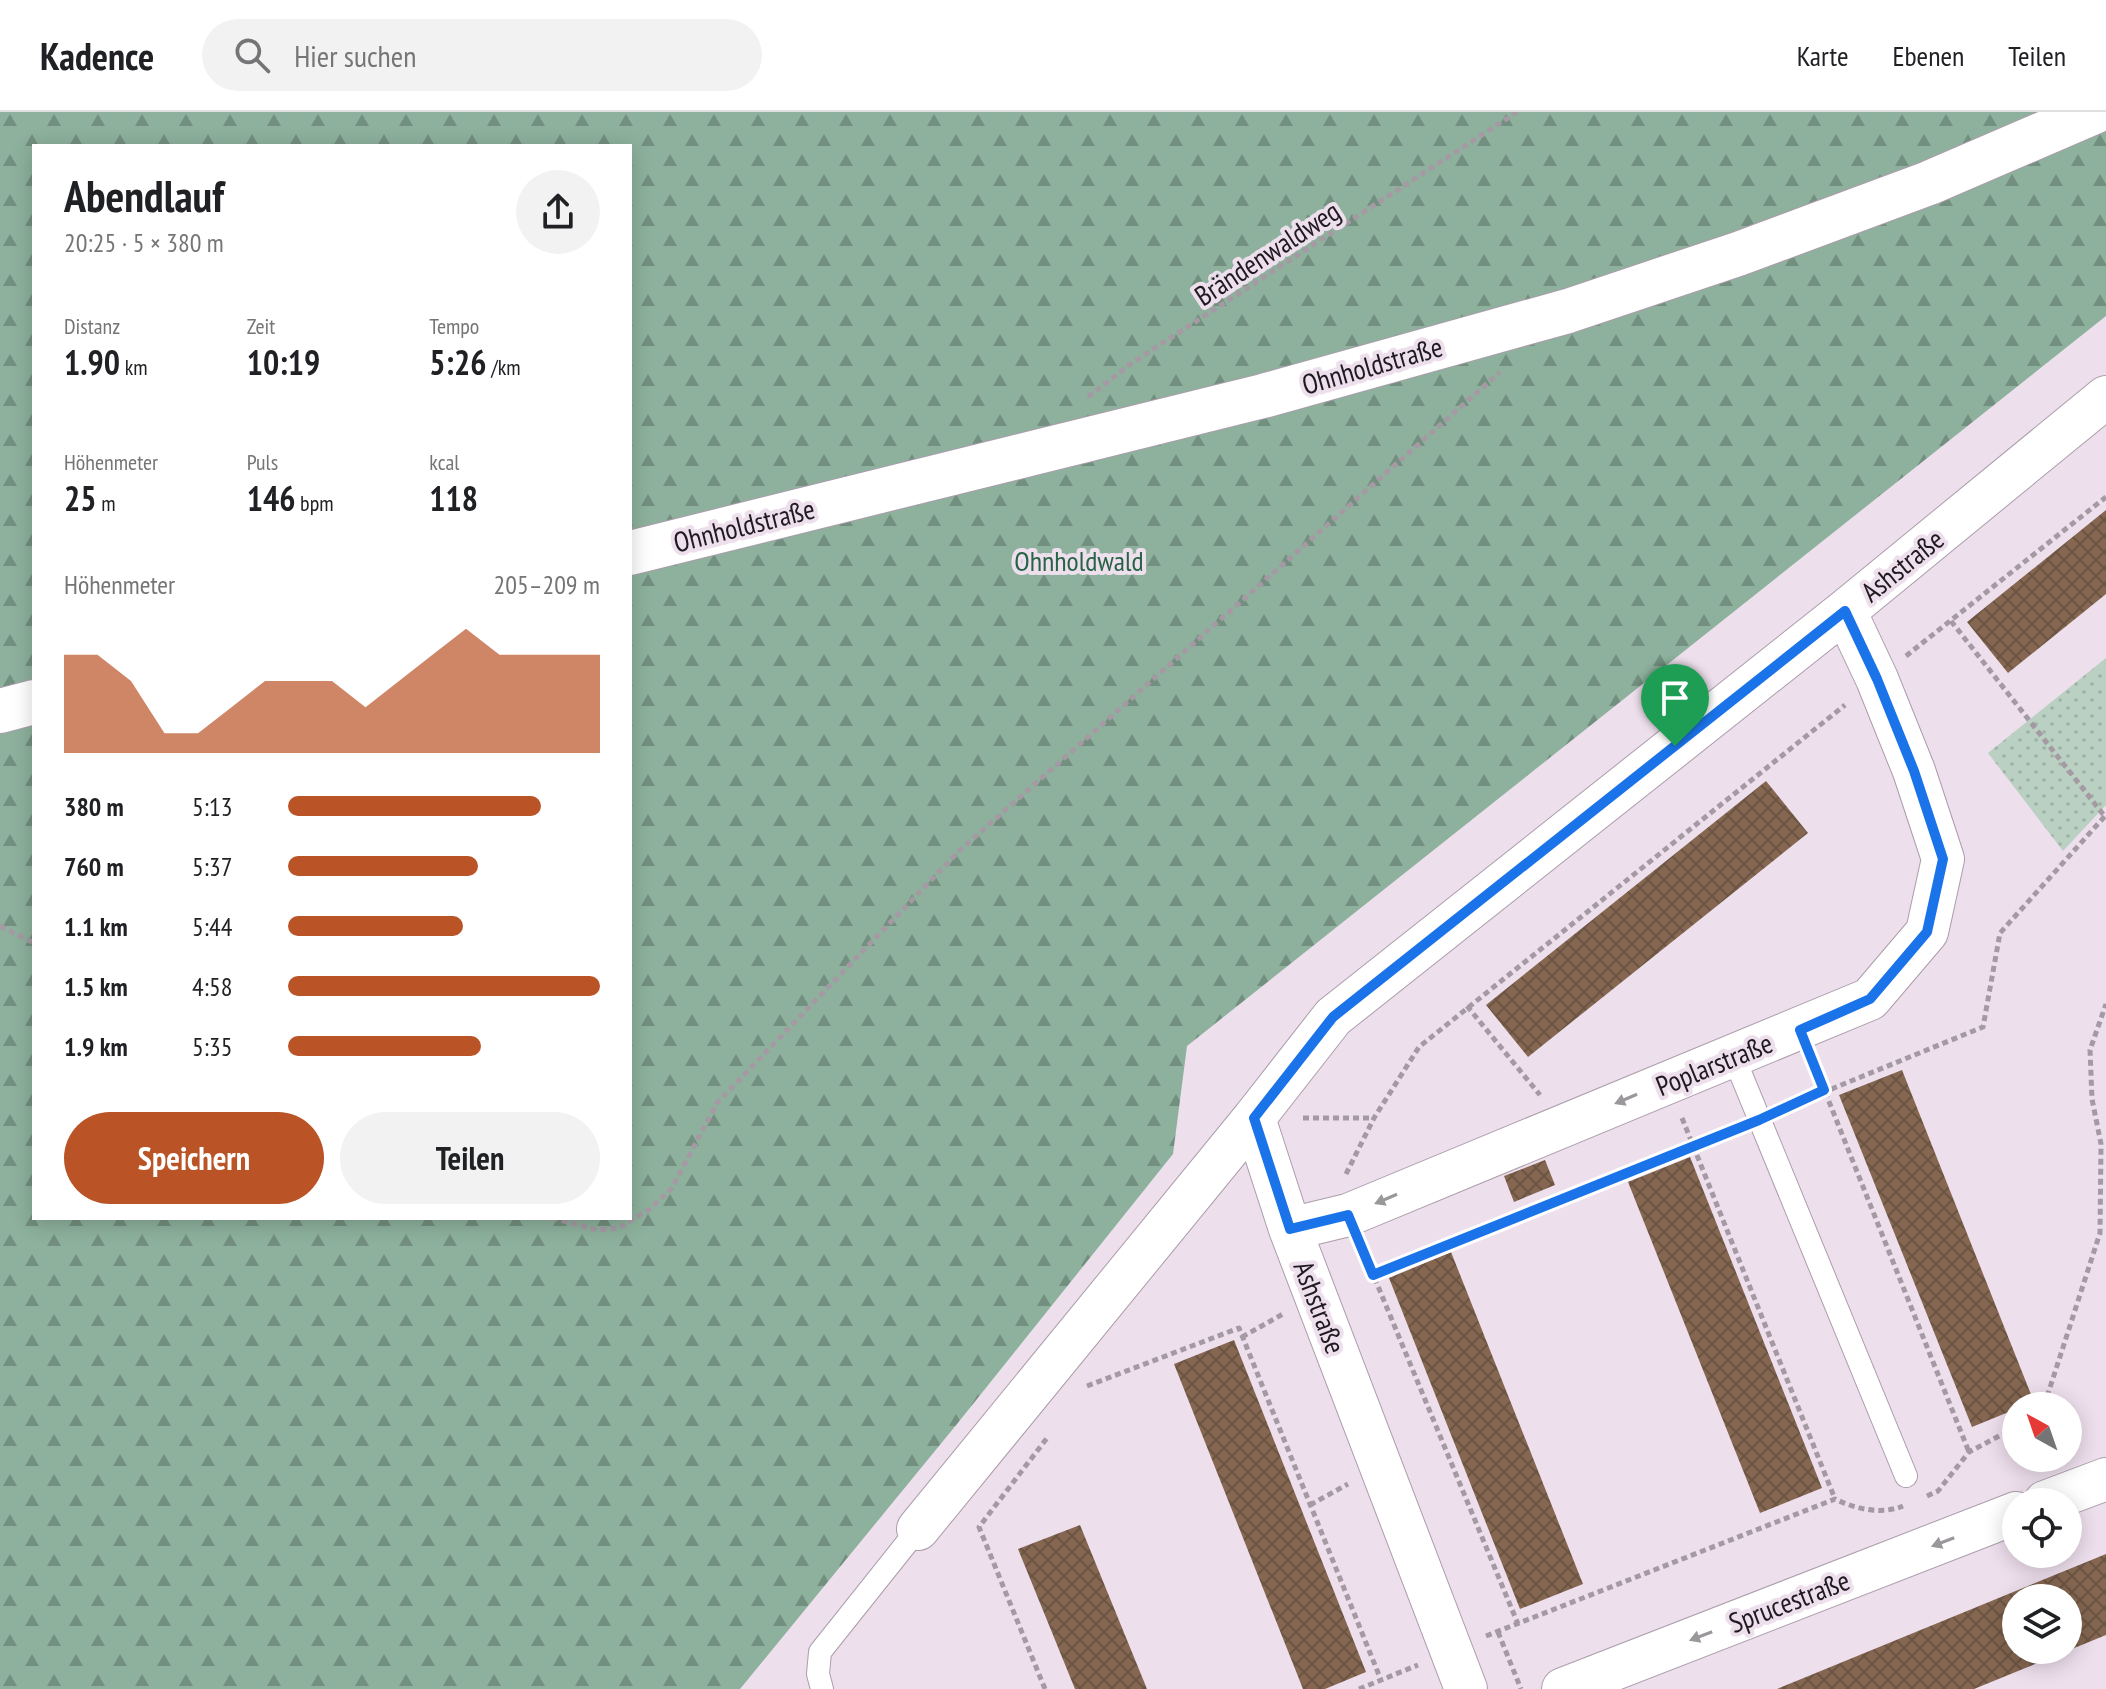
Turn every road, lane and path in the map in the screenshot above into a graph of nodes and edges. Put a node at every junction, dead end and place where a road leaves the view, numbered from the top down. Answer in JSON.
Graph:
{"nodes":[{"id":1,"x":1517,"y":112,"type":"edge"},
{"id":2,"x":2094,"y":112,"type":"edge"},
{"id":3,"x":1501,"y":371,"type":"dead end"},
{"id":4,"x":2106,"y":397,"type":"edge"},
{"id":5,"x":1059,"y":446,"type":"junction"},
{"id":6,"x":2106,"y":497,"type":"edge"},
{"id":7,"x":632,"y":553,"type":"edge"},
{"id":8,"x":1845,"y":611,"type":"junction"},
{"id":9,"x":1951,"y":621,"type":"junction"},
{"id":10,"x":1877,"y":679,"type":"junction"},
{"id":11,"x":32,"y":703,"type":"edge"},
{"id":12,"x":0,"y":711,"type":"edge"},
{"id":13,"x":2106,"y":817,"type":"edge"},
{"id":14,"x":0,"y":926,"type":"edge"},
{"id":15,"x":32,"y":942,"type":"edge"},
{"id":16,"x":2106,"y":1004,"type":"edge"},
{"id":17,"x":1800,"y":1030,"type":"junction"},
{"id":18,"x":1733,"y":1055,"type":"junction"},
{"id":19,"x":1667,"y":1082,"type":"junction"},
{"id":20,"x":1824,"y":1090,"type":"junction"},
{"id":21,"x":1254,"y":1118,"type":"junction"},
{"id":22,"x":1374,"y":1118,"type":"junction"},
{"id":23,"x":1759,"y":1120,"type":"junction"},
{"id":24,"x":1693,"y":1146,"type":"junction"},
{"id":25,"x":1348,"y":1215,"type":"junction"},
{"id":26,"x":560,"y":1220,"type":"edge"},
{"id":27,"x":1290,"y":1229,"type":"junction"},
{"id":28,"x":1373,"y":1275,"type":"junction"},
{"id":29,"x":1084,"y":1387,"type":"dead end"},
{"id":30,"x":2049,"y":1392,"type":"edge"},
{"id":31,"x":2002,"y":1434,"type":"edge"},
{"id":32,"x":1049,"y":1435,"type":"dead end"},
{"id":33,"x":1969,"y":1452,"type":"junction"},
{"id":34,"x":1906,"y":1476,"type":"dead end"},
{"id":35,"x":2106,"y":1479,"type":"edge"},
{"id":36,"x":2082,"y":1488,"type":"edge"},
{"id":37,"x":1924,"y":1497,"type":"dead end"},
{"id":38,"x":1835,"y":1499,"type":"junction"},
{"id":39,"x":1909,"y":1503,"type":"dead end"},
{"id":40,"x":2002,"y":1518,"type":"edge"},
{"id":41,"x":918,"y":1529,"type":"joint"},
{"id":42,"x":1518,"y":1624,"type":"junction"},
{"id":43,"x":1498,"y":1632,"type":"junction"},
{"id":44,"x":1451,"y":1650,"type":"junction"},
{"id":45,"x":1381,"y":1680,"type":"junction"},
{"id":46,"x":822,"y":1689,"type":"edge"},
{"id":47,"x":1045,"y":1689,"type":"edge"},
{"id":48,"x":1359,"y":1689,"type":"edge"},
{"id":49,"x":1466,"y":1689,"type":"edge"},
{"id":50,"x":1521,"y":1689,"type":"edge"},
{"id":51,"x":1563,"y":1689,"type":"edge"}],
"edges":[{"from":1,"to":5,"type":"path","name":"Brändenwaldweg"},
{"from":2,"to":5,"type":"main road","name":"Ohnholdstraße"},
{"from":3,"to":26,"type":"path"},
{"from":4,"to":8,"type":"street","name":"Ashstraße"},
{"from":5,"to":7,"type":"main road","name":"Ohnholdstraße"},
{"from":6,"to":9,"type":"path"},
{"from":8,"to":10,"type":"street","name":"Poplarstraße"},
{"from":8,"to":21,"type":"street","name":"Ashstraße"},
{"from":9,"to":10,"type":"path"},
{"from":9,"to":13,"type":"path"},
{"from":10,"to":17,"type":"street","name":"Poplarstraße"},
{"from":10,"to":22,"type":"path"},
{"from":11,"to":12,"type":"main road"},
{"from":13,"to":20,"type":"path"},
{"from":14,"to":15,"type":"path"},
{"from":16,"to":30,"type":"path"},
{"from":17,"to":18,"type":"street","name":"Poplarstraße"},
{"from":17,"to":20,"type":"path"},
{"from":18,"to":19,"type":"street","name":"Poplarstraße"},
{"from":18,"to":23,"type":"lane"},
{"from":19,"to":24,"type":"path"},
{"from":19,"to":25,"type":"street","name":"Poplarstraße","one_way":true},
{"from":20,"to":23,"type":"path"},
{"from":20,"to":33,"type":"path"},
{"from":21,"to":22,"type":"path"},
{"from":21,"to":27,"type":"street","name":"Ashstraße"},
{"from":21,"to":41,"type":"street"},
{"from":22,"to":25,"type":"path"},
{"from":23,"to":24,"type":"path"},
{"from":23,"to":34,"type":"lane"},
{"from":24,"to":28,"type":"path"},
{"from":24,"to":38,"type":"path"},
{"from":25,"to":27,"type":"street","name":"Poplarstraße"},
{"from":25,"to":28,"type":"path"},
{"from":27,"to":44,"type":"street","name":"Ashstraße"},
{"from":28,"to":42,"type":"path"},
{"from":29,"to":45,"type":"path"},
{"from":31,"to":33,"type":"path"},
{"from":32,"to":47,"type":"path"},
{"from":33,"to":37,"type":"path"},
{"from":35,"to":36,"type":"street"},
{"from":38,"to":39,"type":"path"},
{"from":38,"to":42,"type":"path"},
{"from":40,"to":51,"type":"street","name":"Sprucestraße","one_way":true},
{"from":41,"to":46,"type":"lane"},
{"from":42,"to":43,"type":"path"},
{"from":43,"to":44,"type":"path"},
{"from":43,"to":50,"type":"path"},
{"from":44,"to":45,"type":"path"},
{"from":44,"to":49,"type":"street","name":"Ashstraße"},
{"from":45,"to":48,"type":"path"}]}
